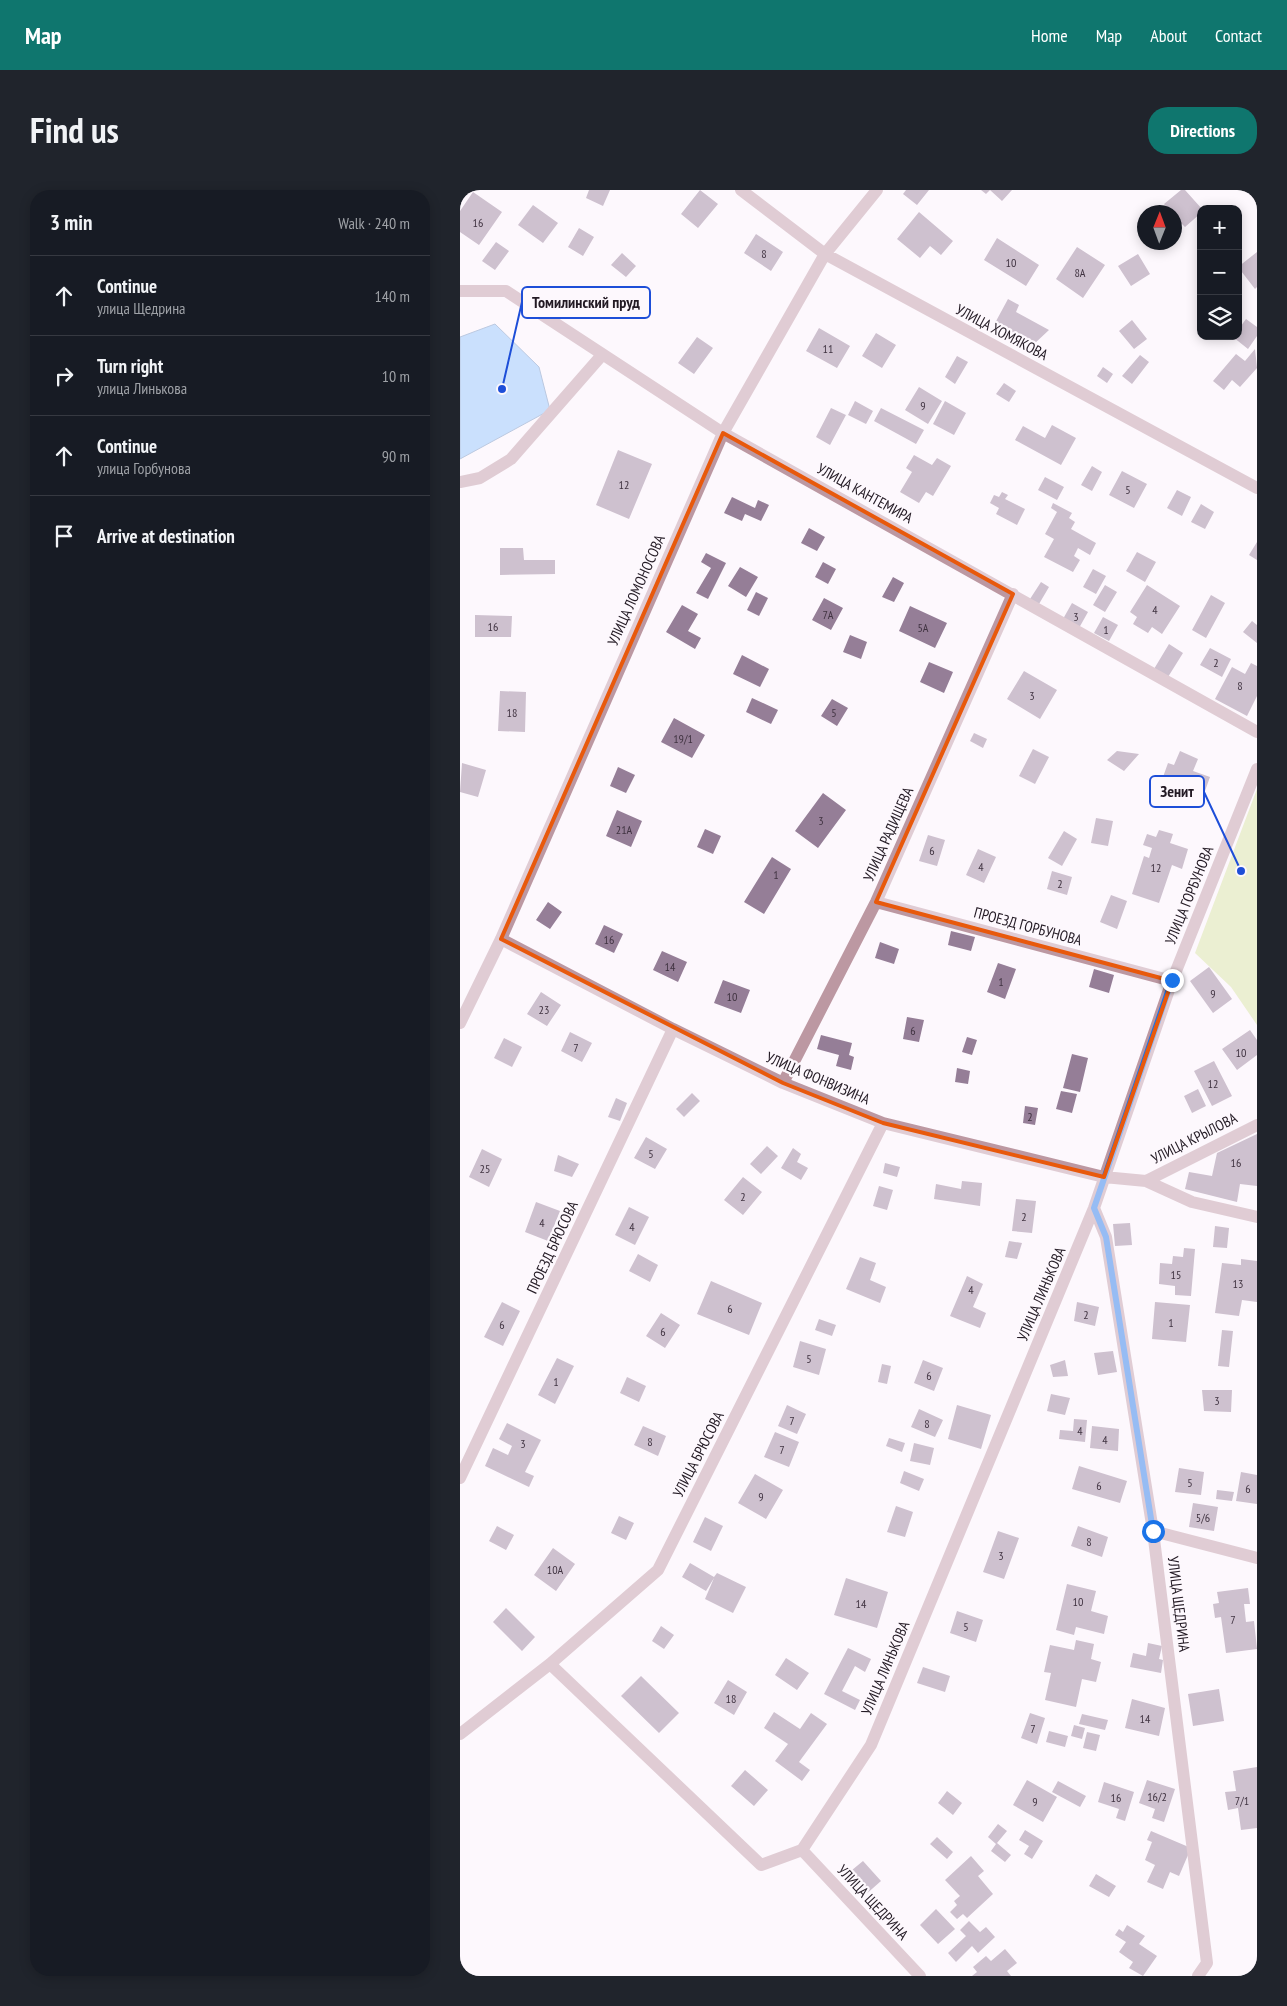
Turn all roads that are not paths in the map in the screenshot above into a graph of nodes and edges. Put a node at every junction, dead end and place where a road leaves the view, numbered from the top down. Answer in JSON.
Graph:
{"nodes":[{"id":1,"x":741,"y":190,"type":"edge"},
{"id":2,"x":877,"y":190,"type":"edge"},
{"id":3,"x":825,"y":254,"type":"junction"},
{"id":4,"x":460,"y":291,"type":"edge"},
{"id":5,"x":602,"y":354,"type":"junction"},
{"id":6,"x":723,"y":433,"type":"junction"},
{"id":7,"x":460,"y":482,"type":"edge"},
{"id":8,"x":1257,"y":488,"type":"edge"},
{"id":9,"x":1013,"y":594,"type":"junction"},
{"id":10,"x":1257,"y":732,"type":"edge"},
{"id":11,"x":1257,"y":769,"type":"edge"},
{"id":12,"x":876,"y":902,"type":"junction"},
{"id":13,"x":501,"y":938,"type":"junction"},
{"id":14,"x":1172,"y":980,"type":"junction"},
{"id":15,"x":460,"y":1023,"type":"edge"},
{"id":16,"x":673,"y":1029,"type":"junction"},
{"id":17,"x":783,"y":1083,"type":"junction"},
{"id":18,"x":883,"y":1124,"type":"junction"},
{"id":19,"x":1257,"y":1124,"type":"edge"},
{"id":20,"x":1104,"y":1177,"type":"junction"},
{"id":21,"x":1146,"y":1181,"type":"junction"},
{"id":22,"x":1094,"y":1208,"type":"junction"},
{"id":23,"x":1257,"y":1217,"type":"edge"},
{"id":24,"x":460,"y":1478,"type":"edge"},
{"id":25,"x":1153,"y":1531,"type":"junction"},
{"id":26,"x":1257,"y":1558,"type":"edge"},
{"id":27,"x":550,"y":1664,"type":"junction"},
{"id":28,"x":460,"y":1734,"type":"edge"},
{"id":29,"x":802,"y":1850,"type":"junction"},
{"id":30,"x":920,"y":1976,"type":"edge"},
{"id":31,"x":1198,"y":1976,"type":"edge"}],
"edges":[{"from":1,"to":3,"type":"street","name":"УЛИЦА ХОМЯКОВА"},
{"from":2,"to":3,"type":"street","name":"УЛИЦА ЛОМОНОСОВА"},
{"from":3,"to":6,"type":"street","name":"УЛИЦА ЛОМОНОСОВА"},
{"from":3,"to":8,"type":"street","name":"УЛИЦА ХОМЯКОВА"},
{"from":4,"to":5,"type":"street","name":"УЛИЦА КАНТЕМИРА"},
{"from":5,"to":6,"type":"street","name":"УЛИЦА КАНТЕМИРА"},
{"from":5,"to":7,"type":"street"},
{"from":6,"to":9,"type":"street","name":"УЛИЦА КАНТЕМИРА"},
{"from":6,"to":13,"type":"street","name":"УЛИЦА ЛОМОНОСОВА"},
{"from":9,"to":10,"type":"street","name":"УЛИЦА КАНТЕМИРА"},
{"from":9,"to":12,"type":"street","name":"УЛИЦА РАДИЩЕВА"},
{"from":11,"to":14,"type":"street","name":"УЛИЦА ГОРБУНОВА"},
{"from":12,"to":14,"type":"street","name":"ПРОЕЗД ГОРБУНОВА"},
{"from":12,"to":17,"type":"street","name":"УЛИЦА РАДИЩЕВА"},
{"from":13,"to":15,"type":"street","name":"УЛИЦА ЛОМОНОСОВА"},
{"from":13,"to":16,"type":"street","name":"УЛИЦА ФОНВИЗИНА"},
{"from":14,"to":20,"type":"street","name":"УЛИЦА ГОРБУНОВА"},
{"from":16,"to":17,"type":"street","name":"УЛИЦА ФОНВИЗИНА"},
{"from":16,"to":24,"type":"street","name":"ПРОЕЗД БРЮСОВА"},
{"from":17,"to":18,"type":"street","name":"УЛИЦА ФОНВИЗИНА"},
{"from":18,"to":20,"type":"street","name":"УЛИЦА ФОНВИЗИНА"},
{"from":18,"to":27,"type":"street","name":"УЛИЦА БРЮСОВА"},
{"from":19,"to":21,"type":"street","name":"УЛИЦА КРЫЛОВА"},
{"from":20,"to":21,"type":"street","name":"УЛИЦА ФОНВИЗИНА"},
{"from":20,"to":22,"type":"street","name":"УЛИЦА ЛИНЬКОВА"},
{"from":21,"to":23,"type":"street"},
{"from":22,"to":25,"type":"street","name":"УЛИЦА ЩЕДРИНА"},
{"from":22,"to":29,"type":"street","name":"УЛИЦА ЛИНЬКОВА"},
{"from":25,"to":26,"type":"street"},
{"from":25,"to":31,"type":"street","name":"УЛИЦА ЩЕДРИНА"},
{"from":27,"to":28,"type":"street","name":"УЛИЦА БРЮСОВА"},
{"from":27,"to":29,"type":"street"},
{"from":29,"to":30,"type":"street","name":"УЛИЦА ЩЕДРИНА"}]}
